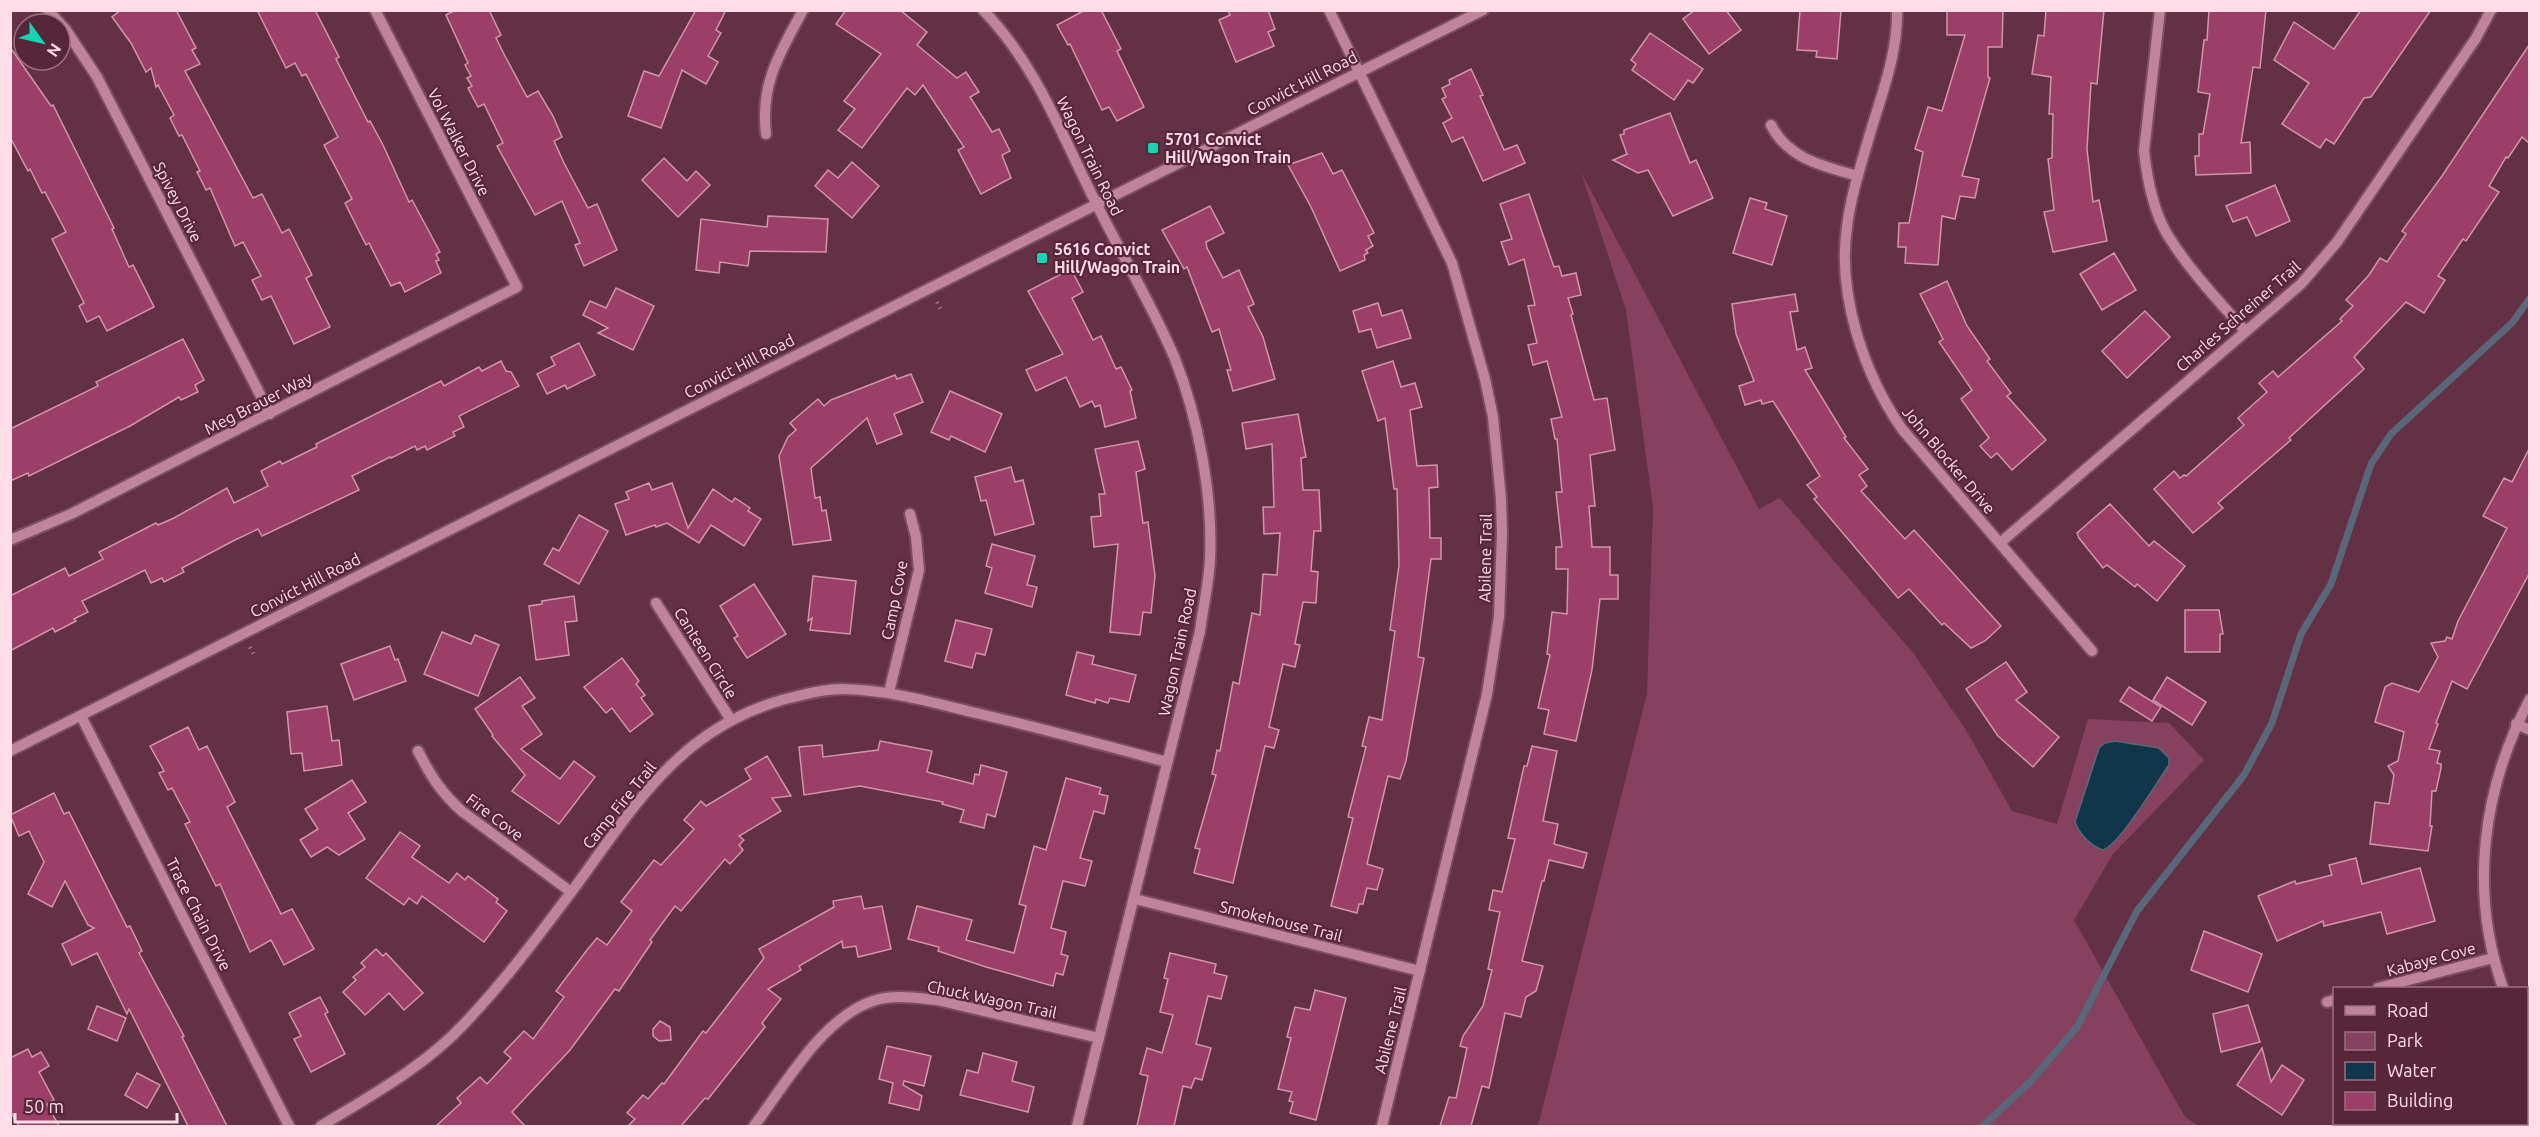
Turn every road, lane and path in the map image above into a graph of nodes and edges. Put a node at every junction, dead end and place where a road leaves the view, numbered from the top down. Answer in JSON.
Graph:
{"nodes":[{"id":1,"x":48,"y":10,"type":"edge"},
{"id":2,"x":375,"y":10,"type":"edge"},
{"id":3,"x":802,"y":10,"type":"edge"},
{"id":4,"x":983,"y":10,"type":"edge"},
{"id":5,"x":1329,"y":10,"type":"edge"},
{"id":6,"x":1483,"y":10,"type":"edge"},
{"id":7,"x":1897,"y":10,"type":"edge"},
{"id":8,"x":2160,"y":10,"type":"edge"},
{"id":9,"x":2491,"y":10,"type":"edge"},
{"id":10,"x":1360,"y":71,"type":"junction"},
{"id":11,"x":1771,"y":125,"type":"dead end"},
{"id":12,"x":766,"y":134,"type":"dead end"},
{"id":13,"x":1858,"y":176,"type":"junction"},
{"id":14,"x":1096,"y":204,"type":"junction"},
{"id":15,"x":517,"y":287,"type":"joint"},
{"id":16,"x":2245,"y":331,"type":"junction"},
{"id":17,"x":270,"y":414,"type":"junction"},
{"id":18,"x":910,"y":514,"type":"dead end"},
{"id":19,"x":10,"y":540,"type":"edge"},
{"id":20,"x":2000,"y":543,"type":"junction"},
{"id":21,"x":656,"y":603,"type":"dead end"},
{"id":22,"x":2092,"y":651,"type":"dead end"},
{"id":23,"x":889,"y":692,"type":"junction"},
{"id":24,"x":2529,"y":699,"type":"edge"},
{"id":25,"x":81,"y":716,"type":"junction"},
{"id":26,"x":730,"y":720,"type":"junction"},
{"id":27,"x":2516,"y":724,"type":"junction"},
{"id":28,"x":2529,"y":730,"type":"edge"},
{"id":29,"x":10,"y":751,"type":"edge"},
{"id":30,"x":418,"y":751,"type":"dead end"},
{"id":31,"x":1167,"y":762,"type":"junction"},
{"id":32,"x":571,"y":891,"type":"junction"},
{"id":33,"x":1135,"y":899,"type":"junction"},
{"id":34,"x":2493,"y":958,"type":"junction"},
{"id":35,"x":1420,"y":971,"type":"junction"},
{"id":36,"x":2382,"y":987,"type":"edge"},
{"id":37,"x":2503,"y":987,"type":"edge"},
{"id":38,"x":1099,"y":1038,"type":"junction"},
{"id":39,"x":289,"y":1126,"type":"edge"},
{"id":40,"x":321,"y":1126,"type":"edge"},
{"id":41,"x":754,"y":1126,"type":"edge"},
{"id":42,"x":1077,"y":1126,"type":"edge"},
{"id":43,"x":1382,"y":1126,"type":"edge"}],
"edges":[{"from":1,"to":17,"type":"street","name":"Spivey Drive"},
{"from":2,"to":15,"type":"street","name":"Vol Walker Drive"},
{"from":3,"to":12,"type":"street"},
{"from":4,"to":14,"type":"street","name":"Wagon Train Road"},
{"from":5,"to":10,"type":"street","name":"Abilene Trail"},
{"from":6,"to":10,"type":"street","name":"Convict Hill Road"},
{"from":7,"to":13,"type":"street","name":"John Blocker Drive"},
{"from":8,"to":16,"type":"street"},
{"from":9,"to":16,"type":"street","name":"Charles Schreiner Trail"},
{"from":10,"to":14,"type":"street","name":"Convict Hill Road"},
{"from":10,"to":35,"type":"street","name":"Abilene Trail"},
{"from":11,"to":13,"type":"street"},
{"from":13,"to":20,"type":"street","name":"John Blocker Drive"},
{"from":14,"to":25,"type":"street","name":"Convict Hill Road"},
{"from":14,"to":31,"type":"street","name":"Wagon Train Road"},
{"from":15,"to":17,"type":"street","name":"Meg Brauer Way"},
{"from":16,"to":20,"type":"street","name":"Charles Schreiner Trail"},
{"from":17,"to":19,"type":"street","name":"Meg Brauer Way"},
{"from":18,"to":23,"type":"street","name":"Camp Cove"},
{"from":20,"to":22,"type":"street","name":"John Blocker Drive"},
{"from":21,"to":26,"type":"street","name":"Canteen Circle"},
{"from":23,"to":26,"type":"street","name":"Camp Fire Trail"},
{"from":23,"to":31,"type":"street","name":"Camp Fire Trail"},
{"from":24,"to":27,"type":"street"},
{"from":25,"to":29,"type":"street","name":"Convict Hill Road"},
{"from":25,"to":39,"type":"street","name":"Trace Chain Drive"},
{"from":26,"to":32,"type":"street","name":"Camp Fire Trail"},
{"from":27,"to":28,"type":"street"},
{"from":27,"to":34,"type":"street"},
{"from":30,"to":32,"type":"street","name":"Fire Cove"},
{"from":31,"to":33,"type":"street","name":"Wagon Train Road"},
{"from":32,"to":40,"type":"street","name":"Camp Fire Trail"},
{"from":33,"to":35,"type":"street","name":"Smokehouse Trail"},
{"from":33,"to":38,"type":"street","name":"Wagon Train Road"},
{"from":34,"to":36,"type":"street","name":"Kabaye Cove"},
{"from":34,"to":37,"type":"street"},
{"from":35,"to":43,"type":"street","name":"Abilene Trail"},
{"from":38,"to":41,"type":"street","name":"Chuck Wagon Trail"},
{"from":38,"to":42,"type":"street","name":"Wagon Train Road"}]}
